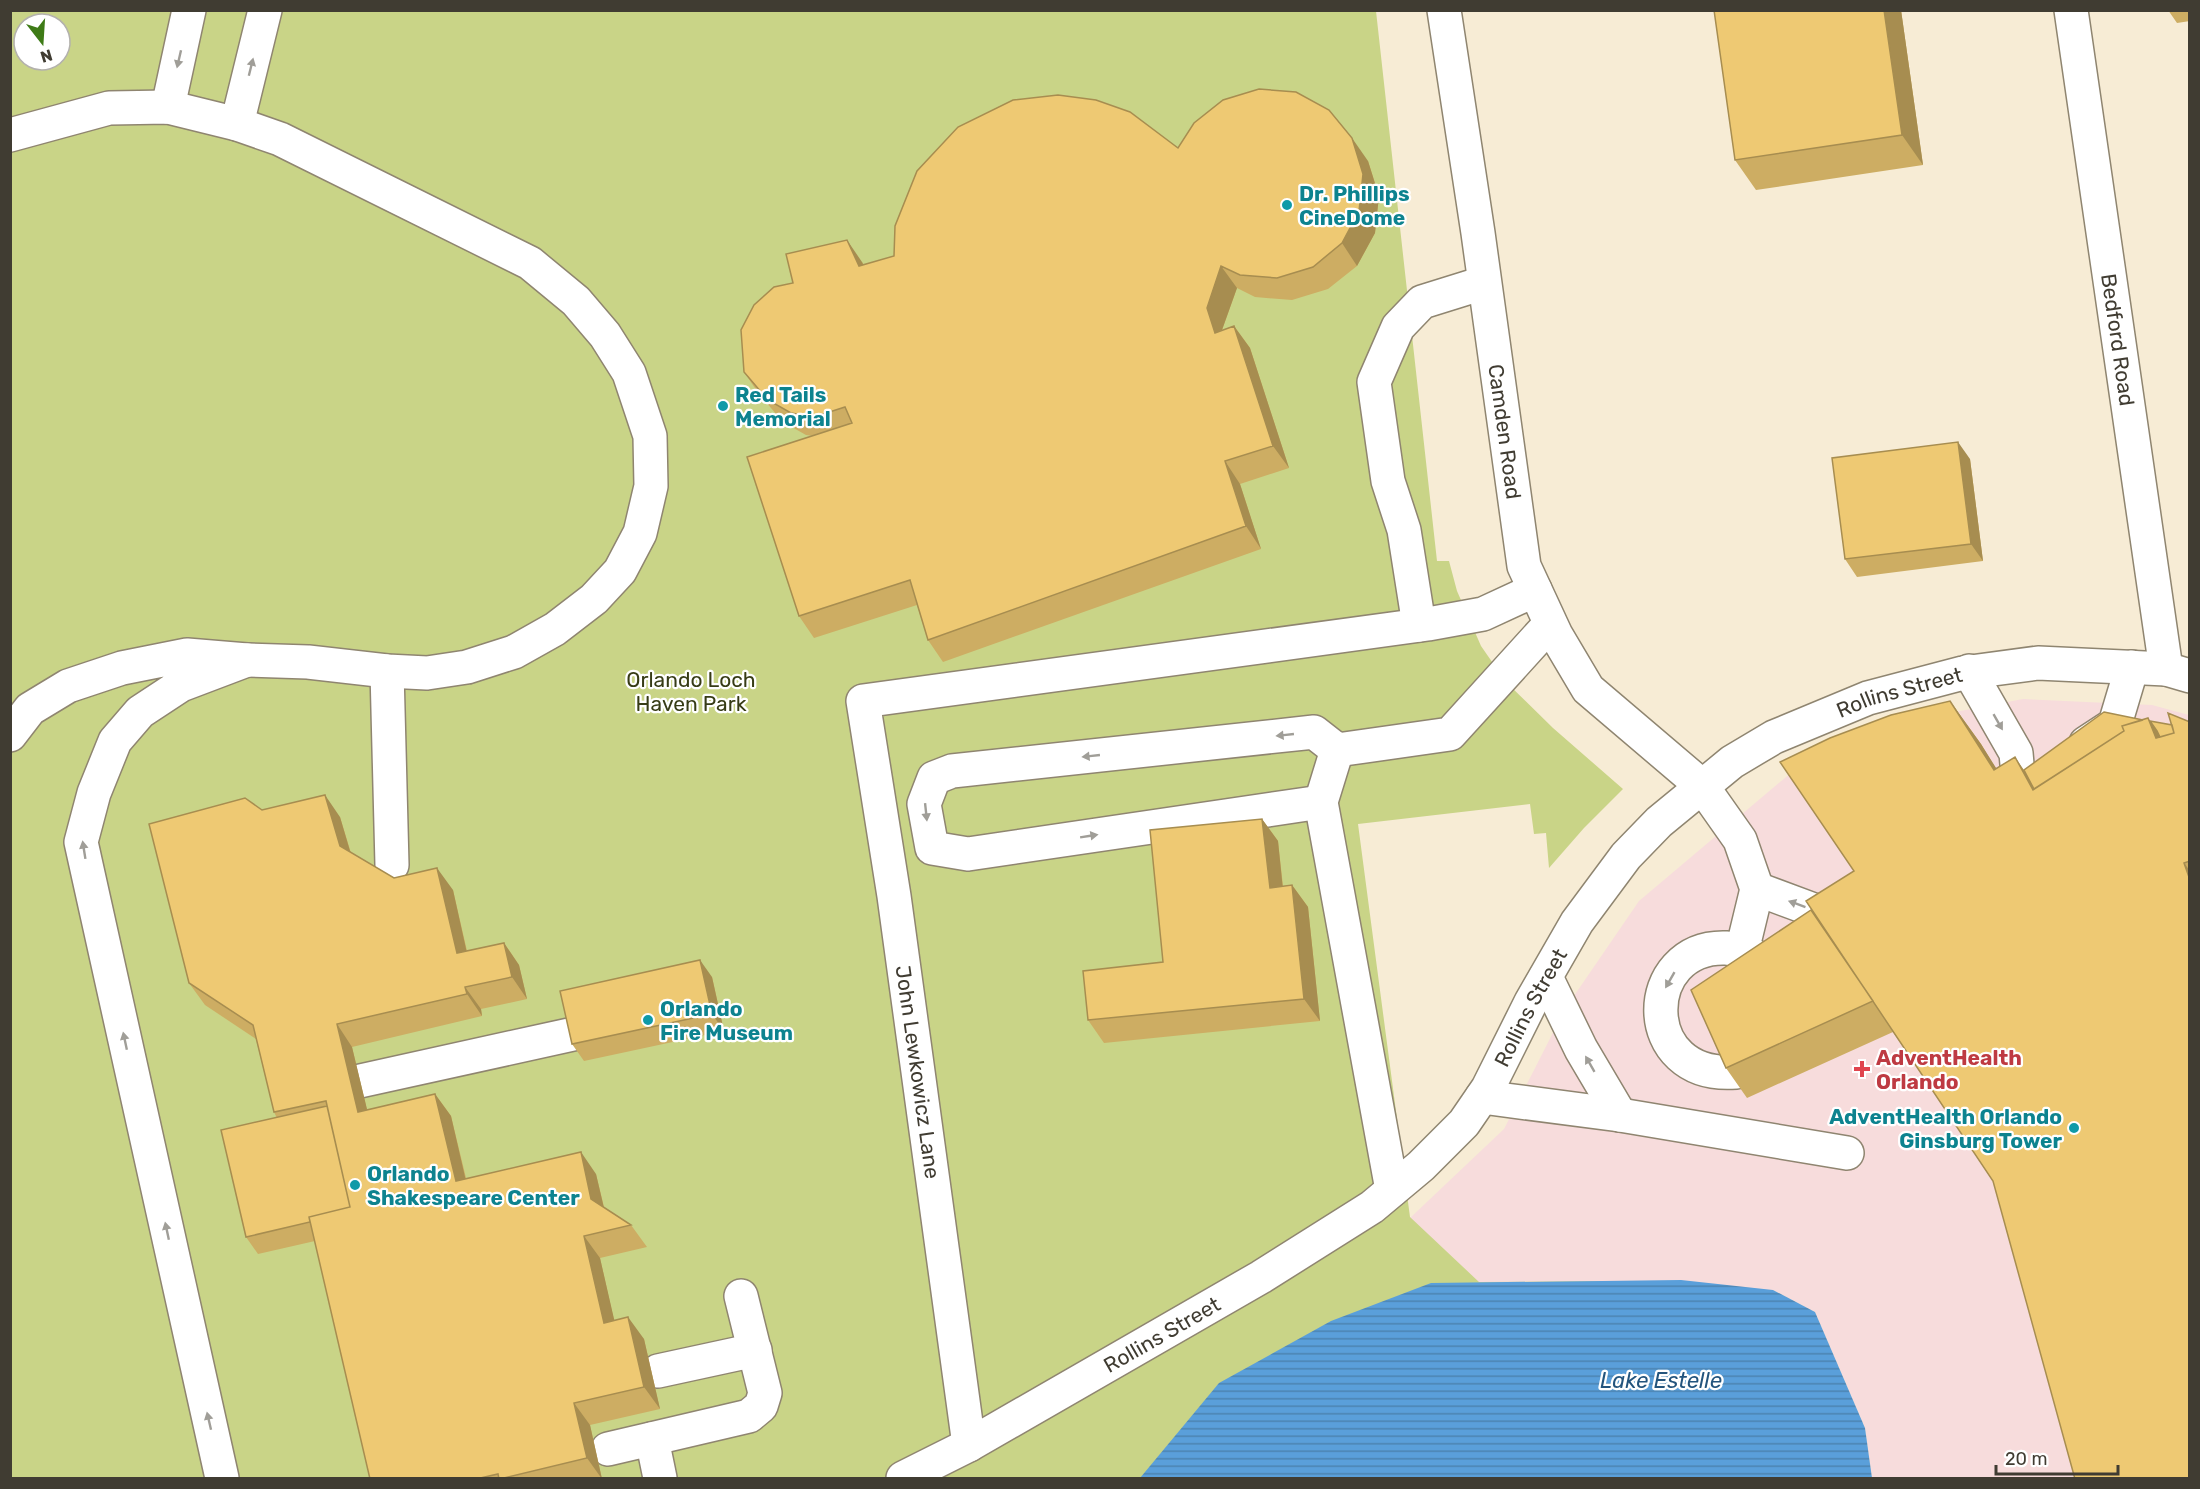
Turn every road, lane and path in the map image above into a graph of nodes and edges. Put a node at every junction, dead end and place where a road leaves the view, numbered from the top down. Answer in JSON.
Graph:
{"nodes":[{"id":1,"x":189,"y":10,"type":"edge"},
{"id":2,"x":265,"y":10,"type":"edge"},
{"id":3,"x":1444,"y":10,"type":"edge"},
{"id":4,"x":2072,"y":10,"type":"edge"},
{"id":5,"x":168,"y":107,"type":"junction"},
{"id":6,"x":237,"y":124,"type":"junction"},
{"id":7,"x":10,"y":135,"type":"edge"},
{"id":8,"x":1483,"y":283,"type":"junction"},
{"id":9,"x":1535,"y":590,"type":"junction"},
{"id":10,"x":1550,"y":624,"type":"junction"},
{"id":11,"x":1419,"y":625,"type":"junction"},
{"id":12,"x":247,"y":660,"type":"junction"},
{"id":13,"x":2132,"y":667,"type":"junction"},
{"id":14,"x":387,"y":671,"type":"junction"},
{"id":15,"x":1969,"y":672,"type":"junction"},
{"id":16,"x":2178,"y":672,"type":"edge"},
{"id":17,"x":10,"y":735,"type":"edge"},
{"id":18,"x":1337,"y":750,"type":"junction"},
{"id":19,"x":1702,"y":786,"type":"junction"},
{"id":20,"x":1321,"y":801,"type":"junction"},
{"id":21,"x":392,"y":865,"type":"dead end"},
{"id":22,"x":1757,"y":889,"type":"junction"},
{"id":23,"x":1866,"y":889,"type":"edge"},
{"id":24,"x":1742,"y":951,"type":"junction"},
{"id":25,"x":1546,"y":977,"type":"junction"},
{"id":26,"x":1777,"y":977,"type":"edge"},
{"id":27,"x":578,"y":1033,"type":"edge"},
{"id":28,"x":1736,"y":1072,"type":"edge"},
{"id":29,"x":360,"y":1081,"type":"dead end"},
{"id":30,"x":1482,"y":1097,"type":"junction"},
{"id":31,"x":1620,"y":1115,"type":"junction"},
{"id":32,"x":1846,"y":1153,"type":"dead end"},
{"id":33,"x":1392,"y":1190,"type":"junction"},
{"id":34,"x":741,"y":1296,"type":"dead end"},
{"id":35,"x":754,"y":1350,"type":"junction"},
{"id":36,"x":658,"y":1371,"type":"dead end"},
{"id":37,"x":652,"y":1439,"type":"junction"},
{"id":38,"x":969,"y":1445,"type":"junction"},
{"id":39,"x":608,"y":1449,"type":"dead end"},
{"id":40,"x":222,"y":1479,"type":"edge"},
{"id":41,"x":660,"y":1479,"type":"edge"},
{"id":42,"x":903,"y":1479,"type":"edge"}],
"edges":[{"from":1,"to":5,"type":"street","one_way":true},
{"from":6,"to":2,"type":"street","one_way":true},
{"from":3,"to":8,"type":"street","name":"Camden Road"},
{"from":4,"to":16,"type":"street","name":"Bedford Road"},
{"from":5,"to":6,"type":"street"},
{"from":5,"to":7,"type":"street"},
{"from":6,"to":14,"type":"street"},
{"from":8,"to":9,"type":"street","name":"Camden Road"},
{"from":8,"to":11,"type":"street"},
{"from":9,"to":10,"type":"street","name":"Camden Road"},
{"from":9,"to":11,"type":"street"},
{"from":10,"to":18,"type":"street"},
{"from":10,"to":19,"type":"street","name":"Camden Road"},
{"from":11,"to":38,"type":"street","name":"John Lewkowicz Lane"},
{"from":12,"to":14,"type":"street"},
{"from":12,"to":17,"type":"street"},
{"from":40,"to":12,"type":"street","one_way":true},
{"from":13,"to":15,"type":"street","name":"Rollins Street"},
{"from":15,"to":13,"type":"street","one_way":true},
{"from":13,"to":16,"type":"street","name":"Rollins Street"},
{"from":14,"to":21,"type":"street"},
{"from":15,"to":19,"type":"street","name":"Rollins Street"},
{"from":18,"to":20,"type":"street"},
{"from":18,"to":20,"type":"street","one_way":true},
{"from":19,"to":22,"type":"street","name":"Camden Road"},
{"from":19,"to":25,"type":"street","name":"Rollins Street"},
{"from":20,"to":33,"type":"street"},
{"from":23,"to":22,"type":"street","one_way":true},
{"from":22,"to":24,"type":"street"},
{"from":24,"to":26,"type":"street"},
{"from":24,"to":28,"type":"street","one_way":true},
{"from":25,"to":30,"type":"street","name":"Rollins Street"},
{"from":31,"to":25,"type":"street","one_way":true},
{"from":27,"to":29,"type":"street"},
{"from":30,"to":31,"type":"street"},
{"from":30,"to":33,"type":"street","name":"Rollins Street"},
{"from":31,"to":32,"type":"street"},
{"from":33,"to":38,"type":"street","name":"Rollins Street"},
{"from":34,"to":35,"type":"street"},
{"from":35,"to":36,"type":"street"},
{"from":35,"to":37,"type":"street"},
{"from":37,"to":39,"type":"street"},
{"from":37,"to":41,"type":"street"},
{"from":38,"to":42,"type":"street","name":"Rollins Street"}]}
